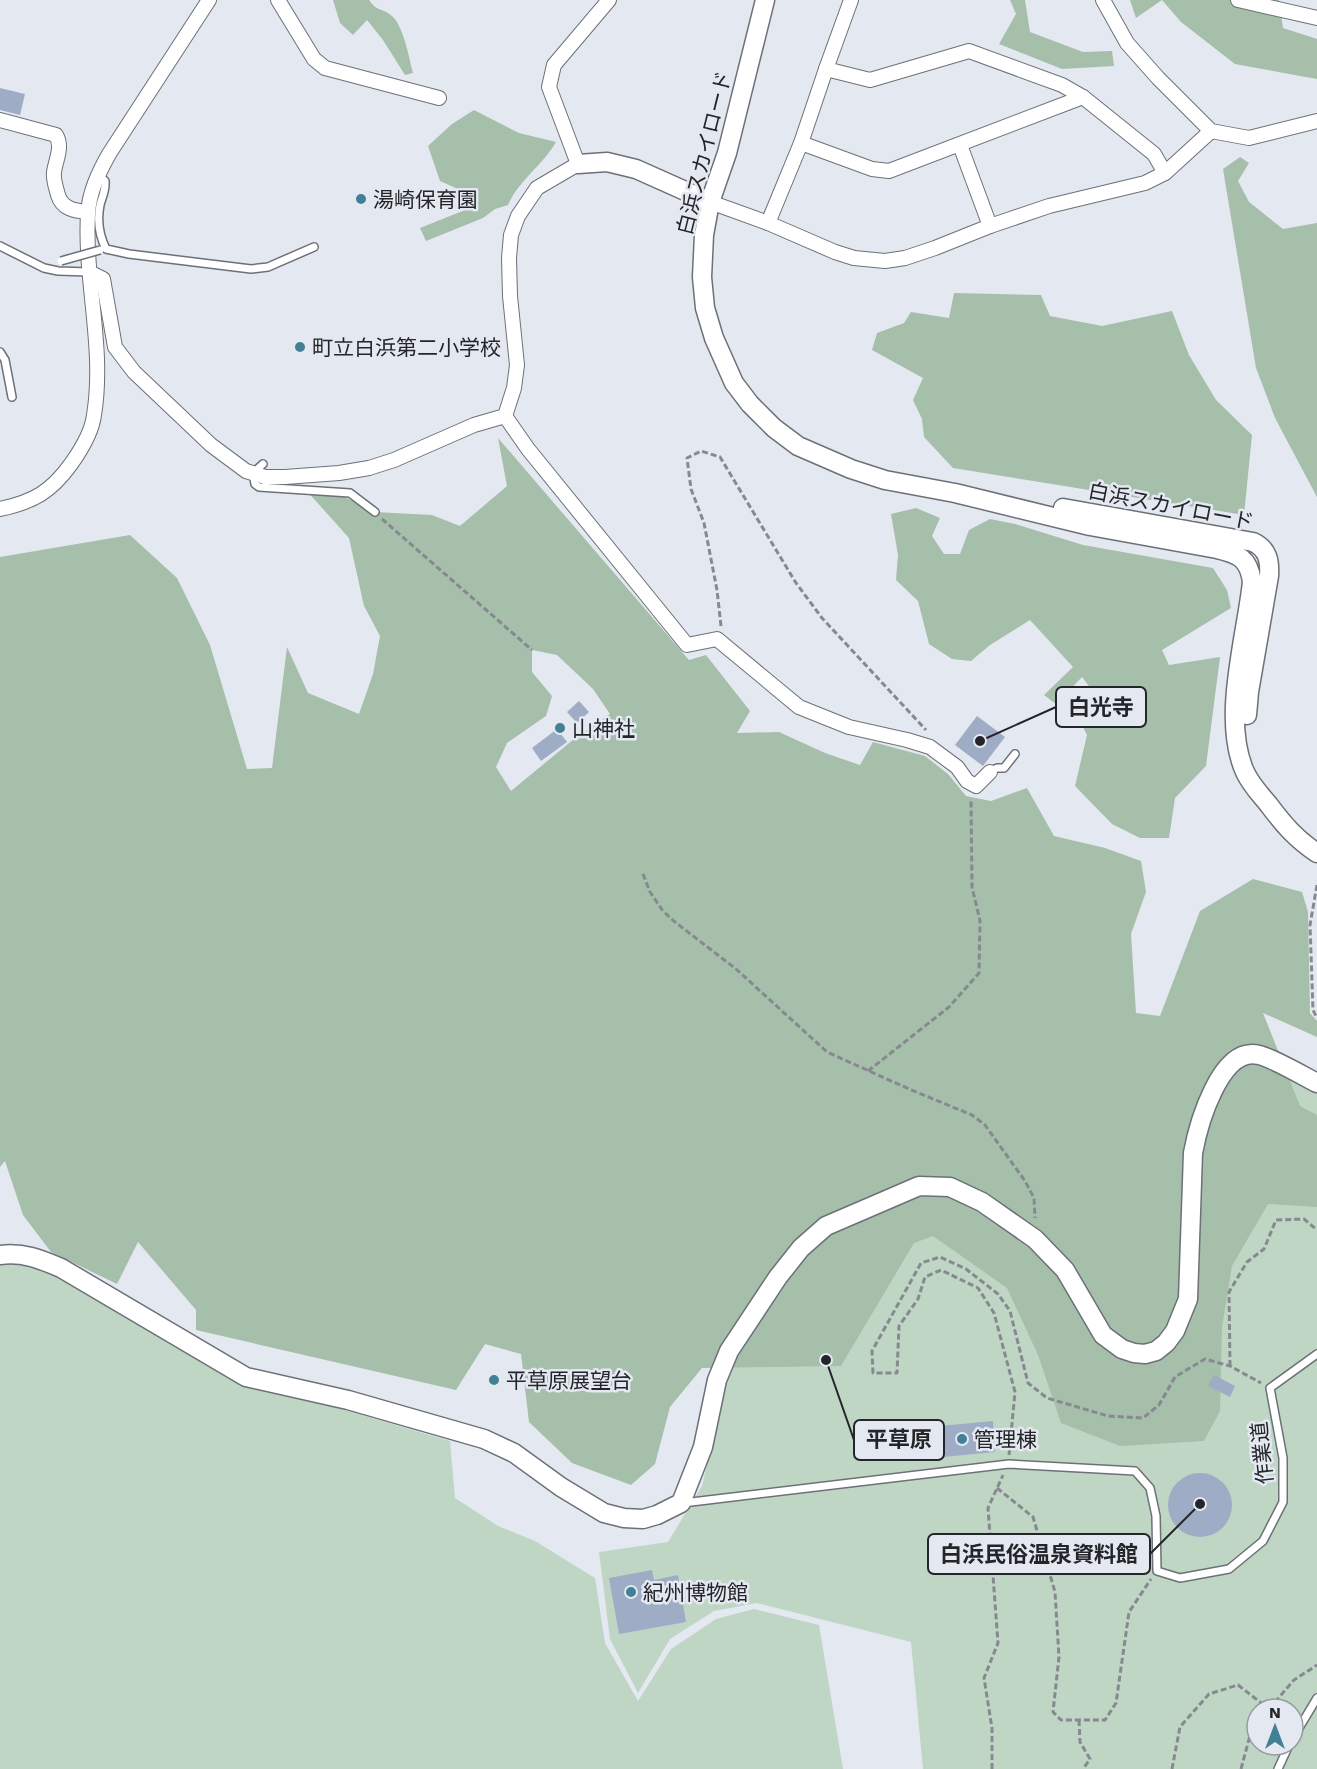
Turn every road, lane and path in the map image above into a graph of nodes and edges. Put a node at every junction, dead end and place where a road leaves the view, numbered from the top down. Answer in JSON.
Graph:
{"nodes":[{"id":1,"x":209,"y":0,"type":"edge"},
{"id":2,"x":278,"y":0,"type":"edge"},
{"id":3,"x":609,"y":0,"type":"edge"},
{"id":4,"x":765,"y":0,"type":"edge"},
{"id":5,"x":851,"y":0,"type":"edge"},
{"id":6,"x":1103,"y":0,"type":"edge"},
{"id":7,"x":1238,"y":0,"type":"edge"},
{"id":8,"x":1292,"y":7,"type":"edge"},
{"id":9,"x":1317,"y":18,"type":"edge"},
{"id":10,"x":826,"y":69,"type":"junction"},
{"id":11,"x":440,"y":98,"type":"dead end"},
{"id":12,"x":1083,"y":98,"type":"junction"},
{"id":13,"x":0,"y":120,"type":"edge"},
{"id":14,"x":1317,"y":121,"type":"edge"},
{"id":15,"x":1211,"y":131,"type":"junction"},
{"id":16,"x":801,"y":143,"type":"junction"},
{"id":17,"x":960,"y":145,"type":"junction"},
{"id":18,"x":578,"y":164,"type":"junction"},
{"id":19,"x":1165,"y":173,"type":"junction"},
{"id":20,"x":98,"y":175,"type":"junction"},
{"id":21,"x":710,"y":202,"type":"junction"},
{"id":22,"x":88,"y":212,"type":"junction"},
{"id":23,"x":768,"y":223,"type":"junction"},
{"id":24,"x":990,"y":226,"type":"junction"},
{"id":25,"x":0,"y":246,"type":"edge"},
{"id":26,"x":314,"y":247,"type":"dead end"},
{"id":27,"x":103,"y":250,"type":"junction"},
{"id":28,"x":44,"y":268,"type":"junction"},
{"id":29,"x":89,"y":272,"type":"junction"},
{"id":30,"x":0,"y":352,"type":"edge"},
{"id":31,"x":12,"y":397,"type":"dead end"},
{"id":32,"x":505,"y":416,"type":"junction"},
{"id":33,"x":258,"y":469,"type":"junction"},
{"id":34,"x":0,"y":509,"type":"edge"},
{"id":35,"x":375,"y":512,"type":"dead end"},
{"id":36,"x":392,"y":529,"type":"dead end"},
{"id":37,"x":717,"y":639,"type":"junction"},
{"id":38,"x":532,"y":650,"type":"dead end"},
{"id":39,"x":926,"y":730,"type":"dead end"},
{"id":40,"x":1015,"y":753,"type":"dead end"},
{"id":41,"x":990,"y":772,"type":"joint"},
{"id":42,"x":967,"y":781,"type":"junction"},
{"id":43,"x":1317,"y":853,"type":"edge"},
{"id":44,"x":643,"y":874,"type":"dead end"},
{"id":45,"x":1317,"y":885,"type":"edge"},
{"id":46,"x":1317,"y":1018,"type":"edge"},
{"id":47,"x":868,"y":1071,"type":"junction"},
{"id":48,"x":1317,"y":1083,"type":"edge"},
{"id":49,"x":1317,"y":1230,"type":"edge"},
{"id":50,"x":1035,"y":1239,"type":"junction"},
{"id":51,"x":0,"y":1255,"type":"edge"},
{"id":52,"x":1317,"y":1354,"type":"edge"},
{"id":53,"x":1230,"y":1366,"type":"junction"},
{"id":54,"x":1270,"y":1388,"type":"junction"},
{"id":55,"x":1009,"y":1464,"type":"junction"},
{"id":56,"x":997,"y":1488,"type":"junction"},
{"id":57,"x":681,"y":1503,"type":"junction"},
{"id":58,"x":1157,"y":1571,"type":"junction"},
{"id":59,"x":1317,"y":1665,"type":"edge"},
{"id":60,"x":1254,"y":1697,"type":"edge"},
{"id":61,"x":1279,"y":1697,"type":"edge"},
{"id":62,"x":1317,"y":1698,"type":"edge"},
{"id":63,"x":1305,"y":1718,"type":"edge"},
{"id":64,"x":1079,"y":1720,"type":"junction"},
{"id":65,"x":1245,"y":1754,"type":"edge"},
{"id":66,"x":992,"y":1769,"type":"edge"},
{"id":67,"x":1083,"y":1769,"type":"edge"},
{"id":68,"x":1172,"y":1769,"type":"edge"},
{"id":69,"x":1241,"y":1769,"type":"edge"}],
"edges":[{"from":1,"to":20,"type":"street"},
{"from":2,"to":11,"type":"street"},
{"from":3,"to":18,"type":"street"},
{"from":4,"to":21,"type":"street","name":"白浜スカイロード"},
{"from":5,"to":10,"type":"street"},
{"from":6,"to":15,"type":"street"},
{"from":7,"to":8,"type":"street"},
{"from":8,"to":9,"type":"street"},
{"from":10,"to":12,"type":"street"},
{"from":10,"to":16,"type":"street"},
{"from":12,"to":17,"type":"street"},
{"from":12,"to":19,"type":"street"},
{"from":13,"to":22,"type":"street"},
{"from":14,"to":15,"type":"street"},
{"from":15,"to":19,"type":"street"},
{"from":16,"to":17,"type":"street"},
{"from":16,"to":23,"type":"street"},
{"from":17,"to":24,"type":"street"},
{"from":18,"to":21,"type":"street"},
{"from":18,"to":32,"type":"street"},
{"from":19,"to":24,"type":"street"},
{"from":20,"to":22,"type":"street"},
{"from":20,"to":27,"type":"lane"},
{"from":21,"to":23,"type":"street"},
{"from":21,"to":43,"type":"street","name":"白浜スカイロード"},
{"from":22,"to":29,"type":"street"},
{"from":23,"to":24,"type":"street"},
{"from":25,"to":28,"type":"lane"},
{"from":26,"to":27,"type":"lane"},
{"from":27,"to":28,"type":"lane","bridge":true},
{"from":28,"to":29,"type":"lane"},
{"from":29,"to":33,"type":"street"},
{"from":29,"to":34,"type":"street"},
{"from":30,"to":31,"type":"lane"},
{"from":32,"to":33,"type":"street"},
{"from":32,"to":37,"type":"street"},
{"from":33,"to":35,"type":"lane"},
{"from":36,"to":38,"type":"path"},
{"from":37,"to":39,"type":"path"},
{"from":37,"to":42,"type":"street"},
{"from":40,"to":41,"type":"lane"},
{"from":41,"to":42,"type":"street"},
{"from":42,"to":47,"type":"path"},
{"from":44,"to":47,"type":"path"},
{"from":45,"to":46,"type":"path"},
{"from":47,"to":50,"type":"path"},
{"from":48,"to":50,"type":"street"},
{"from":49,"to":53,"type":"path"},
{"from":50,"to":57,"type":"street"},
{"from":51,"to":57,"type":"street"},
{"from":52,"to":54,"type":"lane"},
{"from":53,"to":54,"type":"path"},
{"from":53,"to":55,"type":"path"},
{"from":54,"to":58,"type":"lane","name":"作業道"},
{"from":55,"to":56,"type":"path"},
{"from":55,"to":57,"type":"lane"},
{"from":55,"to":58,"type":"lane"},
{"from":56,"to":64,"type":"path"},
{"from":56,"to":66,"type":"path"},
{"from":58,"to":64,"type":"path"},
{"from":59,"to":61,"type":"path"},
{"from":60,"to":68,"type":"path"},
{"from":62,"to":63,"type":"lane"},
{"from":64,"to":67,"type":"path"},
{"from":65,"to":69,"type":"path"}]}
